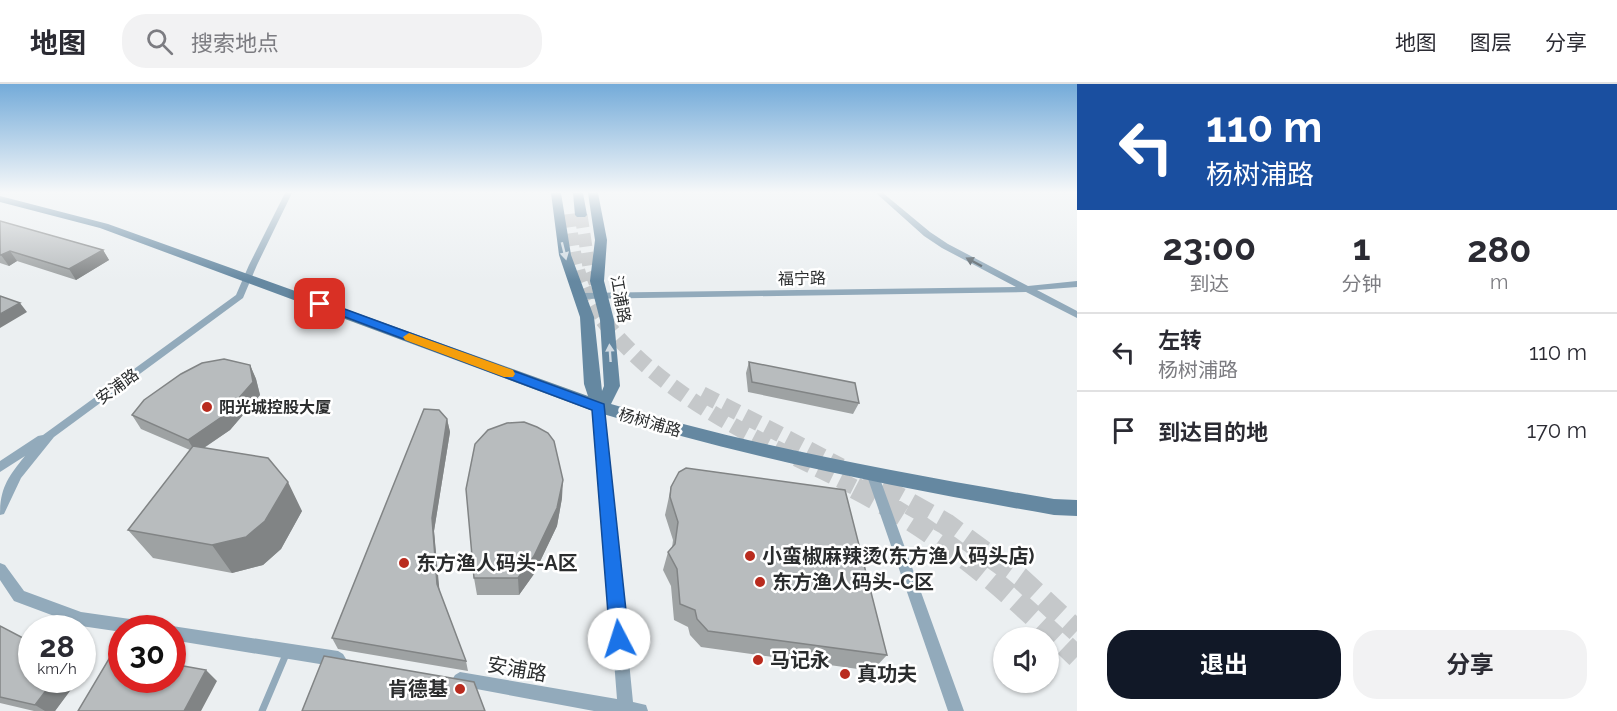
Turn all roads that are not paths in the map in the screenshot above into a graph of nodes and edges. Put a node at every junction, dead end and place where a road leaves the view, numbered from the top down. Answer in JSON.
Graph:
{"nodes":[{"id":1,"x":90,"y":222,"type":"edge"},
{"id":2,"x":275,"y":222,"type":"edge"},
{"id":3,"x":560,"y":222,"type":"edge"},
{"id":4,"x":598,"y":222,"type":"edge"},
{"id":5,"x":913,"y":222,"type":"edge"},
{"id":6,"x":248,"y":277,"type":"junction"},
{"id":7,"x":1077,"y":284,"type":"edge"},
{"id":8,"x":1026,"y":289,"type":"junction"},
{"id":9,"x":580,"y":296,"type":"junction"},
{"id":10,"x":600,"y":296,"type":"junction"},
{"id":11,"x":1077,"y":315,"type":"edge"},
{"id":12,"x":599,"y":407,"type":"junction"},
{"id":13,"x":50,"y":434,"type":"junction"},
{"id":14,"x":0,"y":467,"type":"edge"},
{"id":15,"x":873,"y":476,"type":"junction"},
{"id":16,"x":1077,"y":508,"type":"edge"},
{"id":17,"x":0,"y":510,"type":"edge"},
{"id":18,"x":0,"y":569,"type":"edge"},
{"id":19,"x":108,"y":623,"type":"edge"},
{"id":20,"x":186,"y":635,"type":"edge"},
{"id":21,"x":288,"y":650,"type":"junction"},
{"id":22,"x":357,"y":662,"type":"edge"},
{"id":23,"x":439,"y":676,"type":"edge"},
{"id":24,"x":633,"y":710,"type":"edge"},
{"id":25,"x":262,"y":711,"type":"edge"},
{"id":26,"x":956,"y":711,"type":"edge"}],
"edges":[{"from":1,"to":6,"type":"main road","name":"杨树浦路"},
{"from":2,"to":6,"type":"street","name":"安浦路"},
{"from":3,"to":9,"type":"main road","one_way":true},
{"from":4,"to":10,"type":"main road","name":"江浦路"},
{"from":8,"to":5,"type":"street","one_way":true},
{"from":6,"to":12,"type":"main road","name":"杨树浦路"},
{"from":6,"to":13,"type":"street","name":"安浦路"},
{"from":7,"to":8,"type":"street","name":"福宁路"},
{"from":8,"to":10,"type":"street","name":"福宁路"},
{"from":8,"to":11,"type":"street"},
{"from":9,"to":10,"type":"street","name":"福宁路"},
{"from":9,"to":12,"type":"main road"},
{"from":12,"to":10,"type":"main road","name":"江浦路","one_way":true},
{"from":12,"to":15,"type":"main road","name":"杨树浦路"},
{"from":12,"to":24,"type":"street"},
{"from":13,"to":14,"type":"street"},
{"from":13,"to":17,"type":"street","name":"安浦路"},
{"from":15,"to":16,"type":"main road","name":"杨树浦路"},
{"from":15,"to":26,"type":"street"},
{"from":18,"to":19,"type":"street"},
{"from":20,"to":21,"type":"street"},
{"from":21,"to":22,"type":"street"},
{"from":21,"to":25,"type":"lane"},
{"from":23,"to":24,"type":"street","name":"安浦路"}]}
